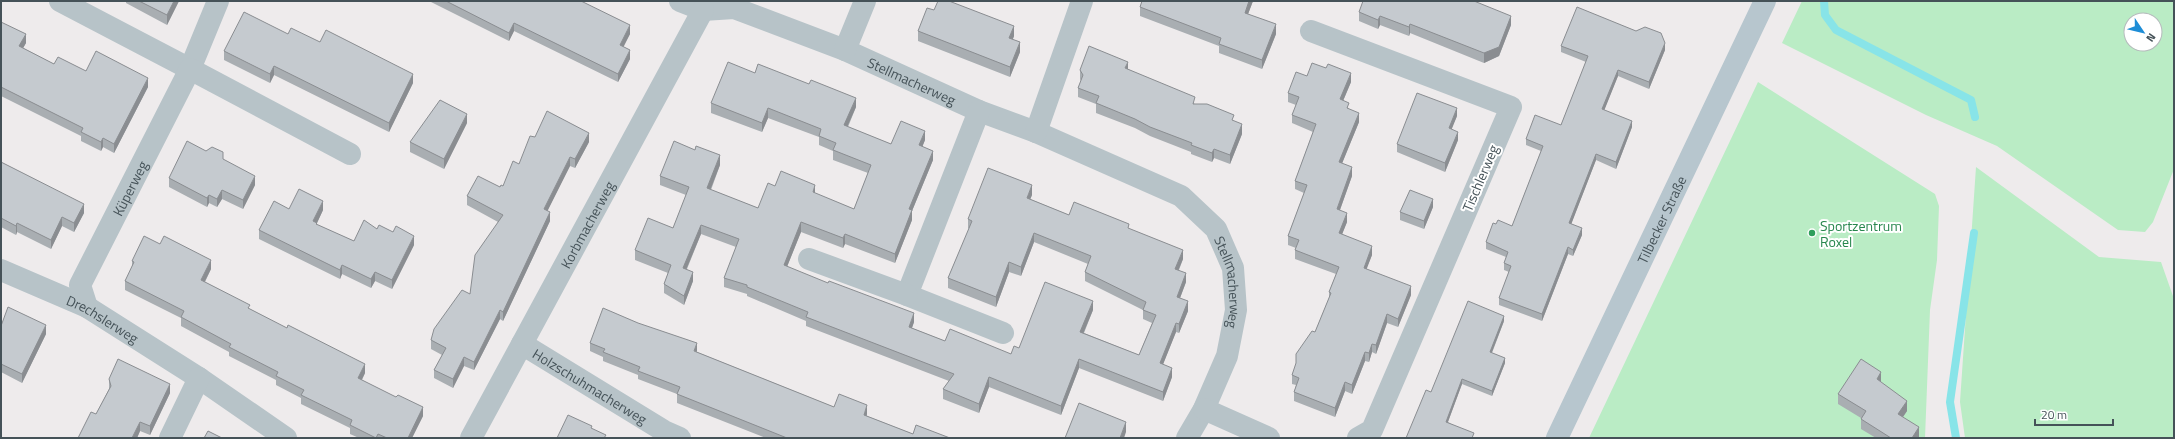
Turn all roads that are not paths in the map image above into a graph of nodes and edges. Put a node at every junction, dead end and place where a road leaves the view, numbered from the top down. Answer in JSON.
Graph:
{"nodes":[{"id":1,"x":60,"y":1,"type":"edge"},
{"id":2,"x":218,"y":1,"type":"edge"},
{"id":3,"x":680,"y":1,"type":"edge"},
{"id":4,"x":865,"y":1,"type":"edge"},
{"id":5,"x":1082,"y":1,"type":"edge"},
{"id":6,"x":1765,"y":1,"type":"edge"},
{"id":7,"x":703,"y":10,"type":"junction"},
{"id":8,"x":1311,"y":31,"type":"dead end"},
{"id":9,"x":846,"y":50,"type":"junction"},
{"id":10,"x":190,"y":69,"type":"junction"},
{"id":11,"x":979,"y":111,"type":"junction"},
{"id":12,"x":1036,"y":132,"type":"junction"},
{"id":13,"x":350,"y":154,"type":"dead end"},
{"id":14,"x":809,"y":259,"type":"dead end"},
{"id":15,"x":1,"y":270,"type":"edge"},
{"id":16,"x":907,"y":295,"type":"junction"},
{"id":17,"x":87,"y":307,"type":"junction"},
{"id":18,"x":1004,"y":333,"type":"dead end"},
{"id":19,"x":522,"y":344,"type":"junction"},
{"id":20,"x":199,"y":378,"type":"junction"},
{"id":21,"x":1204,"y":408,"type":"junction"},
{"id":22,"x":170,"y":438,"type":"edge"},
{"id":23,"x":286,"y":438,"type":"edge"},
{"id":24,"x":471,"y":438,"type":"edge"},
{"id":25,"x":680,"y":438,"type":"edge"},
{"id":26,"x":1188,"y":438,"type":"edge"},
{"id":27,"x":1269,"y":438,"type":"edge"},
{"id":28,"x":1358,"y":438,"type":"edge"},
{"id":29,"x":1557,"y":438,"type":"edge"}],
"edges":[{"from":1,"to":10,"type":"street"},
{"from":2,"to":10,"type":"street","name":"Küperweg"},
{"from":3,"to":7,"type":"street","name":"Stellmacherweg"},
{"from":4,"to":9,"type":"street"},
{"from":5,"to":12,"type":"street"},
{"from":6,"to":29,"type":"main road","name":"Tilbecker Straße"},
{"from":7,"to":9,"type":"street","name":"Stellmacherweg"},
{"from":7,"to":19,"type":"street","name":"Korbmacherweg"},
{"from":8,"to":28,"type":"street","name":"Tischlerweg"},
{"from":9,"to":11,"type":"street","name":"Stellmacherweg"},
{"from":10,"to":13,"type":"street"},
{"from":10,"to":17,"type":"street","name":"Küperweg"},
{"from":11,"to":12,"type":"street","name":"Stellmacherweg"},
{"from":11,"to":16,"type":"street"},
{"from":12,"to":21,"type":"street","name":"Stellmacherweg"},
{"from":14,"to":16,"type":"street"},
{"from":15,"to":17,"type":"street","name":"Drechslerweg"},
{"from":16,"to":18,"type":"street"},
{"from":17,"to":20,"type":"street","name":"Drechslerweg"},
{"from":19,"to":24,"type":"street","name":"Korbmacherweg"},
{"from":19,"to":25,"type":"street","name":"Holzschuhmacherweg"},
{"from":20,"to":22,"type":"street"},
{"from":20,"to":23,"type":"street","name":"Drechslerweg"},
{"from":21,"to":26,"type":"street","name":"Stellmacherweg"},
{"from":21,"to":27,"type":"street"}]}
